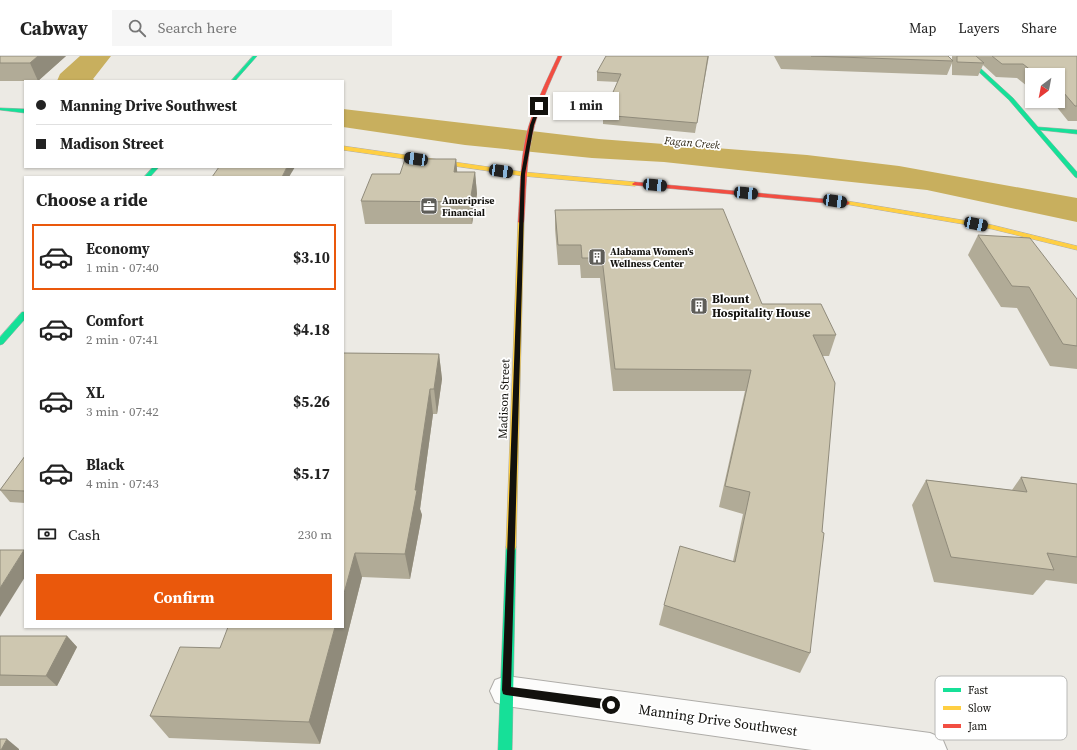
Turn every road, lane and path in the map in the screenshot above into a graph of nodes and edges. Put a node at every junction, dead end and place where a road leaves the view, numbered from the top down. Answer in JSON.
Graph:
{"nodes":[{"id":1,"x":256,"y":56,"type":"edge"},
{"id":2,"x":560,"y":56,"type":"edge"},
{"id":3,"x":964,"y":56,"type":"edge"},
{"id":4,"x":234,"y":80,"type":"edge"},
{"id":5,"x":0,"y":108,"type":"edge"},
{"id":6,"x":24,"y":111,"type":"edge"},
{"id":7,"x":1035,"y":128,"type":"junction"},
{"id":8,"x":1077,"y":132,"type":"edge"},
{"id":9,"x":344,"y":148,"type":"edge"},
{"id":10,"x":155,"y":168,"type":"edge"},
{"id":11,"x":523,"y":174,"type":"junction"},
{"id":12,"x":148,"y":176,"type":"edge"},
{"id":13,"x":1077,"y":176,"type":"edge"},
{"id":14,"x":1077,"y":248,"type":"edge"},
{"id":15,"x":24,"y":315,"type":"edge"},
{"id":16,"x":0,"y":342,"type":"edge"},
{"id":17,"x":506,"y":690,"type":"junction"},
{"id":18,"x":505,"y":750,"type":"edge"},
{"id":19,"x":930,"y":750,"type":"edge"}],
"edges":[{"from":1,"to":4,"type":"street"},
{"from":2,"to":11,"type":"street","name":"Madison Street"},
{"from":3,"to":7,"type":"street"},
{"from":5,"to":6,"type":"street"},
{"from":7,"to":8,"type":"street"},
{"from":7,"to":13,"type":"street"},
{"from":9,"to":11,"type":"street"},
{"from":10,"to":12,"type":"street"},
{"from":11,"to":14,"type":"street"},
{"from":11,"to":17,"type":"street","name":"Madison Street"},
{"from":15,"to":16,"type":"street"},
{"from":17,"to":18,"type":"street","name":"Madison Street"},
{"from":17,"to":19,"type":"street","name":"Manning Drive Southwest"}]}
